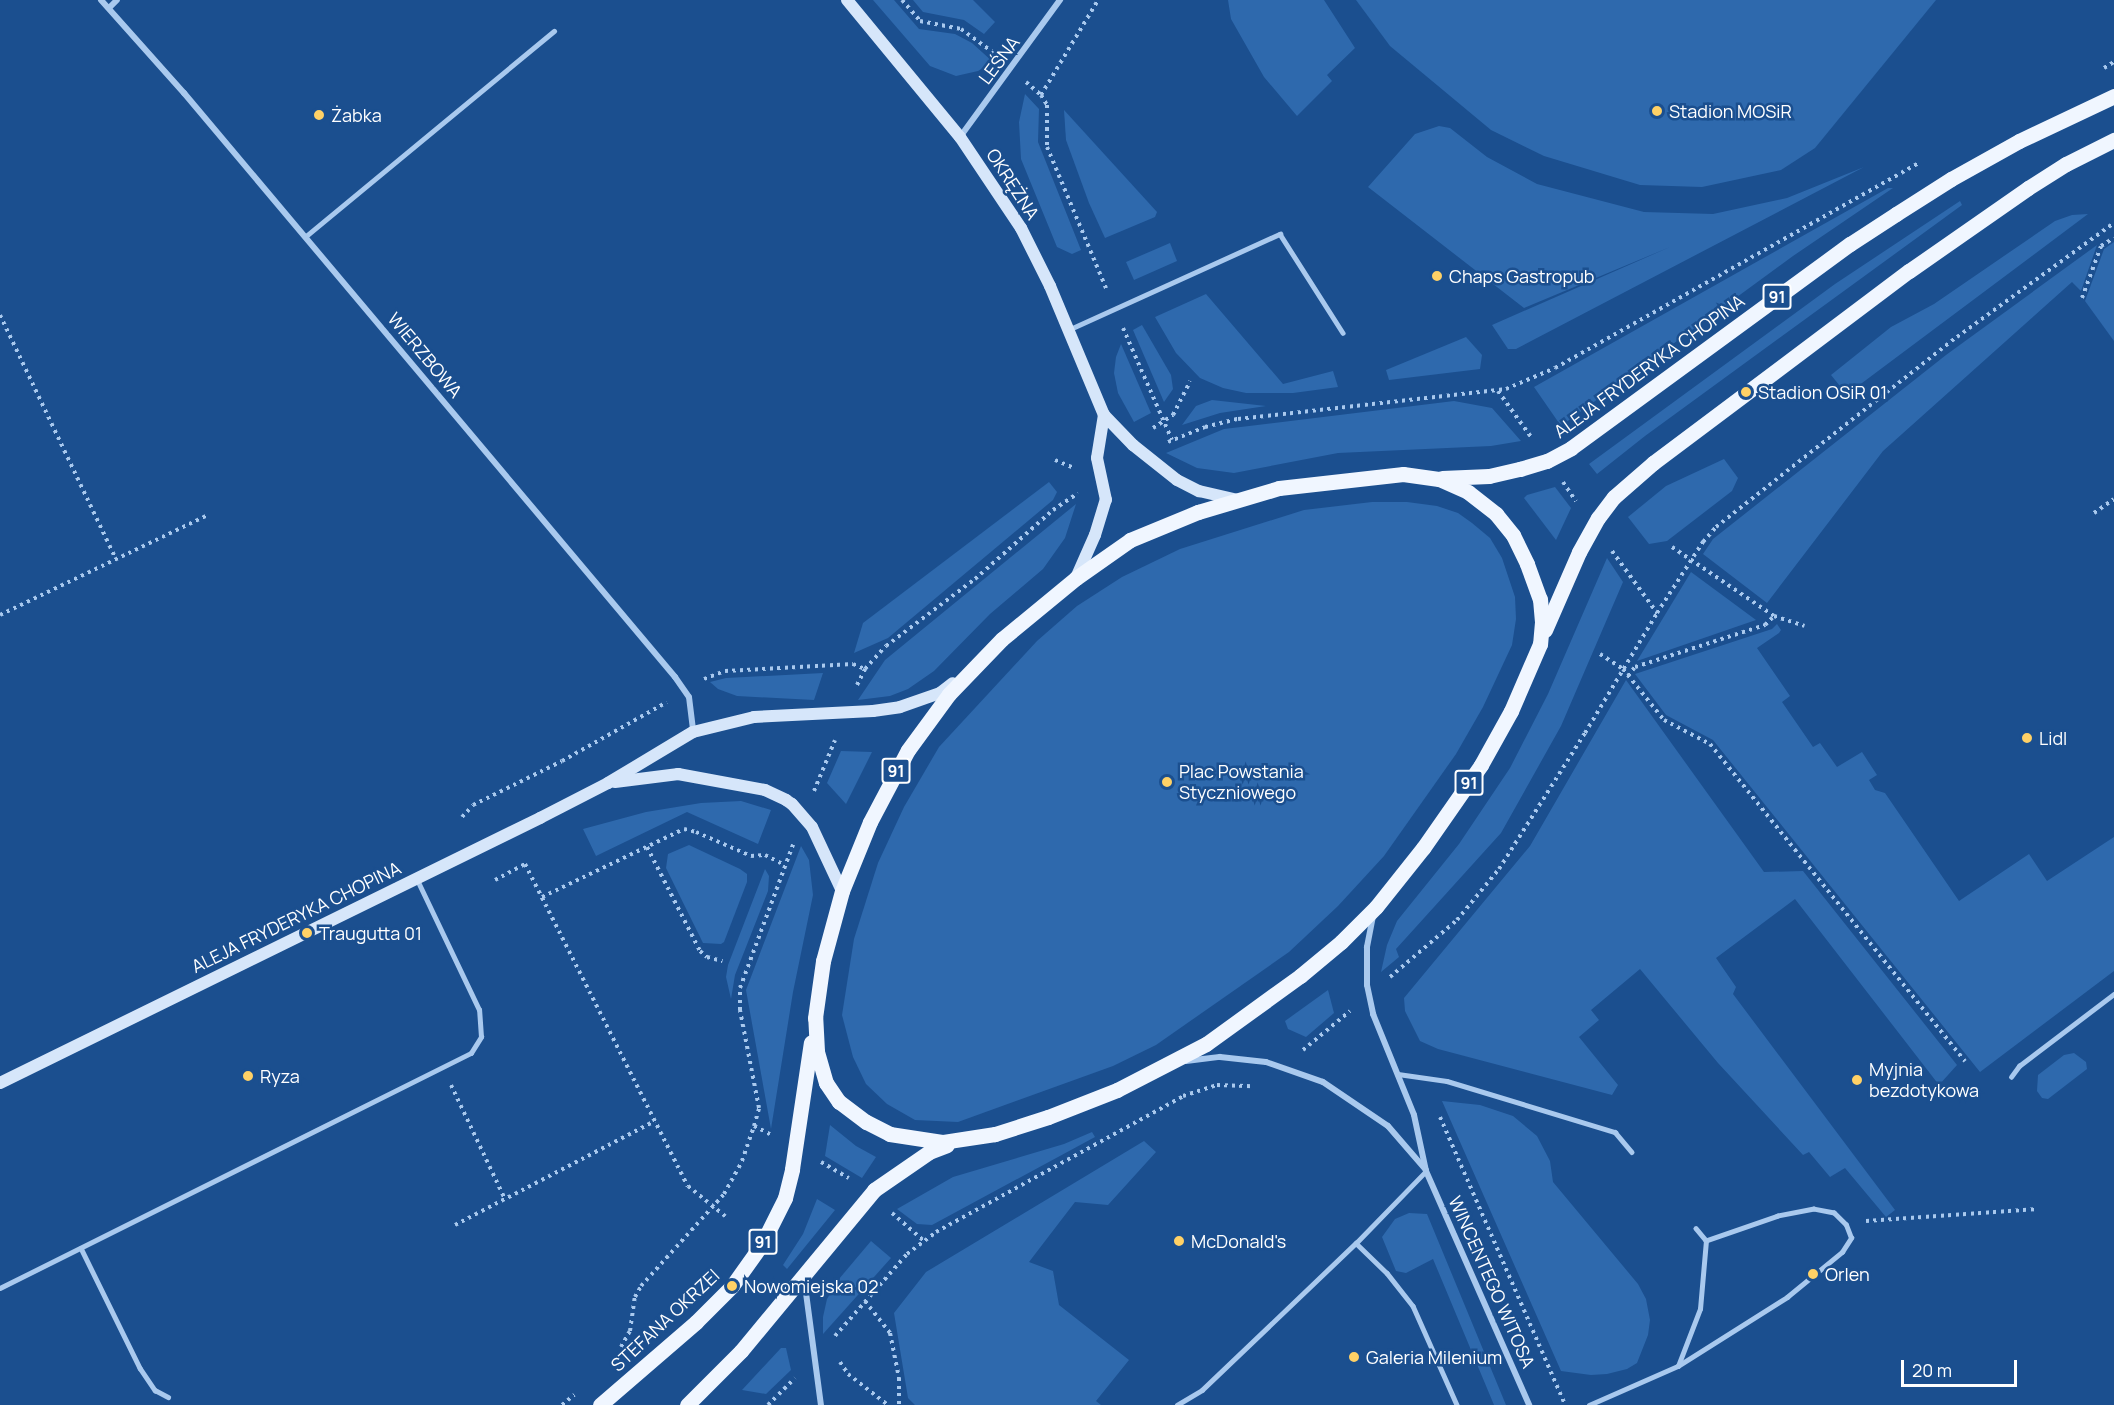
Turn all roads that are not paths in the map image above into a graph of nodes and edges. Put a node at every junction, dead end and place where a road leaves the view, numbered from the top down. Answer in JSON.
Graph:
{"nodes":[{"id":1,"x":101,"y":0,"type":"edge"},
{"id":2,"x":117,"y":0,"type":"edge"},
{"id":3,"x":847,"y":0,"type":"edge"},
{"id":4,"x":1060,"y":0,"type":"edge"},
{"id":5,"x":109,"y":8,"type":"junction"},
{"id":6,"x":554,"y":31,"type":"dead end"},
{"id":7,"x":2114,"y":96,"type":"edge"},
{"id":8,"x":960,"y":137,"type":"junction"},
{"id":9,"x":2112,"y":143,"type":"edge"},
{"id":10,"x":305,"y":237,"type":"junction"},
{"id":11,"x":1068,"y":330,"type":"junction"},
{"id":12,"x":1343,"y":333,"type":"dead end"},
{"id":13,"x":1104,"y":415,"type":"junction"},
{"id":14,"x":1439,"y":478,"type":"junction"},
{"id":15,"x":1237,"y":500,"type":"junction"},
{"id":16,"x":1076,"y":578,"type":"junction"},
{"id":17,"x":1540,"y":644,"type":"junction"},
{"id":18,"x":975,"y":665,"type":"junction"},
{"id":19,"x":693,"y":732,"type":"junction"},
{"id":20,"x":608,"y":783,"type":"junction"},
{"id":21,"x":417,"y":879,"type":"junction"},
{"id":22,"x":842,"y":891,"type":"junction"},
{"id":23,"x":1376,"y":907,"type":"junction"},
{"id":24,"x":2114,"y":993,"type":"edge"},
{"id":25,"x":815,"y":1018,"type":"junction"},
{"id":26,"x":1170,"y":1064,"type":"junction"},
{"id":27,"x":1398,"y":1074,"type":"junction"},
{"id":28,"x":2011,"y":1077,"type":"dead end"},
{"id":29,"x":0,"y":1083,"type":"edge"},
{"id":30,"x":967,"y":1140,"type":"junction"},
{"id":31,"x":1632,"y":1152,"type":"dead end"},
{"id":32,"x":1426,"y":1171,"type":"junction"},
{"id":33,"x":1696,"y":1229,"type":"dead end"},
{"id":34,"x":1706,"y":1241,"type":"junction"},
{"id":35,"x":1356,"y":1244,"type":"junction"},
{"id":36,"x":81,"y":1248,"type":"junction"},
{"id":37,"x":804,"y":1277,"type":"junction"},
{"id":38,"x":0,"y":1288,"type":"edge"},
{"id":39,"x":1678,"y":1366,"type":"junction"},
{"id":40,"x":168,"y":1397,"type":"dead end"},
{"id":41,"x":600,"y":1405,"type":"edge"},
{"id":42,"x":687,"y":1405,"type":"edge"},
{"id":43,"x":821,"y":1405,"type":"edge"},
{"id":44,"x":1177,"y":1405,"type":"edge"},
{"id":45,"x":1457,"y":1405,"type":"edge"},
{"id":46,"x":1529,"y":1405,"type":"edge"},
{"id":47,"x":1589,"y":1405,"type":"edge"}],
"edges":[{"from":1,"to":5,"type":"street","name":"WIERZBOWA"},
{"from":2,"to":5,"type":"street"},
{"from":3,"to":8,"type":"street","name":"OKRĘŻNA"},
{"from":4,"to":8,"type":"street","name":"LEŚNA"},
{"from":5,"to":10,"type":"street","name":"WIERZBOWA"},
{"from":6,"to":10,"type":"lane"},
{"from":7,"to":14,"type":"main road","name":"ALEJA FRYDERYKA CHOPINA","number":"91"},
{"from":8,"to":11,"type":"street","name":"OKRĘŻNA"},
{"from":9,"to":17,"type":"main road","number":"91"},
{"from":10,"to":19,"type":"street","name":"WIERZBOWA"},
{"from":11,"to":12,"type":"lane"},
{"from":11,"to":13,"type":"street","name":"OKRĘŻNA"},
{"from":13,"to":15,"type":"street","name":"OKRĘŻNA"},
{"from":13,"to":16,"type":"street"},
{"from":14,"to":15,"type":"main road","number":"91"},
{"from":14,"to":17,"type":"main road"},
{"from":15,"to":16,"type":"main road","number":"91"},
{"from":16,"to":18,"type":"main road","number":"91"},
{"from":17,"to":23,"type":"main road","number":"91"},
{"from":18,"to":19,"type":"street","name":"ALEJA FRYDERYKA CHOPINA"},
{"from":18,"to":22,"type":"main road","number":"91"},
{"from":19,"to":20,"type":"street","name":"ALEJA FRYDERYKA CHOPINA"},
{"from":20,"to":21,"type":"street","name":"ALEJA FRYDERYKA CHOPINA"},
{"from":20,"to":22,"type":"street","name":"ALEJA FRYDERYKA CHOPINA"},
{"from":21,"to":29,"type":"street","name":"ALEJA FRYDERYKA CHOPINA"},
{"from":21,"to":36,"type":"lane"},
{"from":22,"to":25,"type":"main road","number":"91"},
{"from":23,"to":26,"type":"main road","number":"91"},
{"from":23,"to":27,"type":"street","name":"WINCENTEGO WITOSA"},
{"from":24,"to":28,"type":"lane"},
{"from":25,"to":30,"type":"main road"},
{"from":25,"to":41,"type":"main road","name":"STEFANA OKRZEI","number":"91"},
{"from":26,"to":30,"type":"main road","number":"91"},
{"from":26,"to":32,"type":"street","name":"WINCENTEGO WITOSA"},
{"from":27,"to":31,"type":"lane"},
{"from":27,"to":32,"type":"street","name":"WINCENTEGO WITOSA"},
{"from":30,"to":37,"type":"main road","number":"91"},
{"from":32,"to":35,"type":"lane"},
{"from":32,"to":46,"type":"street","name":"WINCENTEGO WITOSA"},
{"from":33,"to":34,"type":"lane"},
{"from":34,"to":39,"type":"lane"},
{"from":34,"to":39,"type":"lane"},
{"from":35,"to":44,"type":"lane"},
{"from":35,"to":45,"type":"lane"},
{"from":36,"to":38,"type":"lane"},
{"from":36,"to":40,"type":"lane"},
{"from":37,"to":42,"type":"main road","number":"91"},
{"from":37,"to":43,"type":"street"},
{"from":39,"to":47,"type":"lane"}]}
